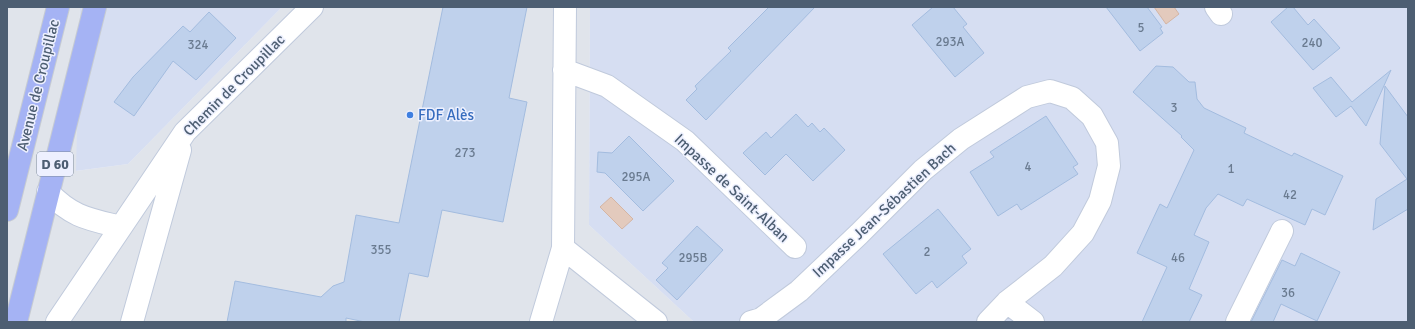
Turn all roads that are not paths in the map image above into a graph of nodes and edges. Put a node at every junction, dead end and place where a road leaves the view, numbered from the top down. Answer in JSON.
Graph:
{"nodes":[{"id":1,"x":58,"y":7,"type":"edge"},
{"id":2,"x":95,"y":7,"type":"edge"},
{"id":3,"x":312,"y":7,"type":"edge"},
{"id":4,"x":564,"y":7,"type":"edge"},
{"id":5,"x":564,"y":70,"type":"junction"},
{"id":6,"x":185,"y":132,"type":"junction"},
{"id":7,"x":48,"y":192,"type":"junction"},
{"id":8,"x":7,"y":210,"type":"edge"},
{"id":9,"x":121,"y":227,"type":"junction"},
{"id":10,"x":1282,"y":231,"type":"dead end"},
{"id":11,"x":795,"y":247,"type":"dead end"},
{"id":12,"x":564,"y":248,"type":"junction"},
{"id":13,"x":1007,"y":302,"type":"junction"},
{"id":14,"x":16,"y":322,"type":"edge"},
{"id":15,"x":57,"y":322,"type":"edge"},
{"id":16,"x":132,"y":322,"type":"edge"},
{"id":17,"x":541,"y":322,"type":"edge"},
{"id":18,"x":656,"y":322,"type":"edge"},
{"id":19,"x":751,"y":322,"type":"edge"},
{"id":20,"x":988,"y":322,"type":"edge"},
{"id":21,"x":1033,"y":322,"type":"edge"},
{"id":22,"x":1237,"y":322,"type":"edge"}],
"edges":[{"from":1,"to":8,"type":"main road","name":"Avenue de Croupillac","number":"D 60"},
{"from":2,"to":7,"type":"main road","number":"D 60"},
{"from":3,"to":6,"type":"street","name":"Chemin de Croupillac"},
{"from":4,"to":5,"type":"street"},
{"from":5,"to":11,"type":"street","name":"Impasse de Saint-Alban"},
{"from":5,"to":12,"type":"street"},
{"from":6,"to":9,"type":"street","name":"Chemin de Croupillac"},
{"from":6,"to":16,"type":"street"},
{"from":7,"to":9,"type":"street"},
{"from":7,"to":14,"type":"main road","number":"D 60"},
{"from":9,"to":15,"type":"street","name":"Chemin de Croupillac"},
{"from":10,"to":22,"type":"street"},
{"from":12,"to":17,"type":"street"},
{"from":12,"to":18,"type":"street"},
{"from":13,"to":19,"type":"street","name":"Impasse Jean-Sébastien Bach"},
{"from":13,"to":20,"type":"street","name":"Impasse Jean-Sébastien Bach"},
{"from":13,"to":21,"type":"street"}]}
